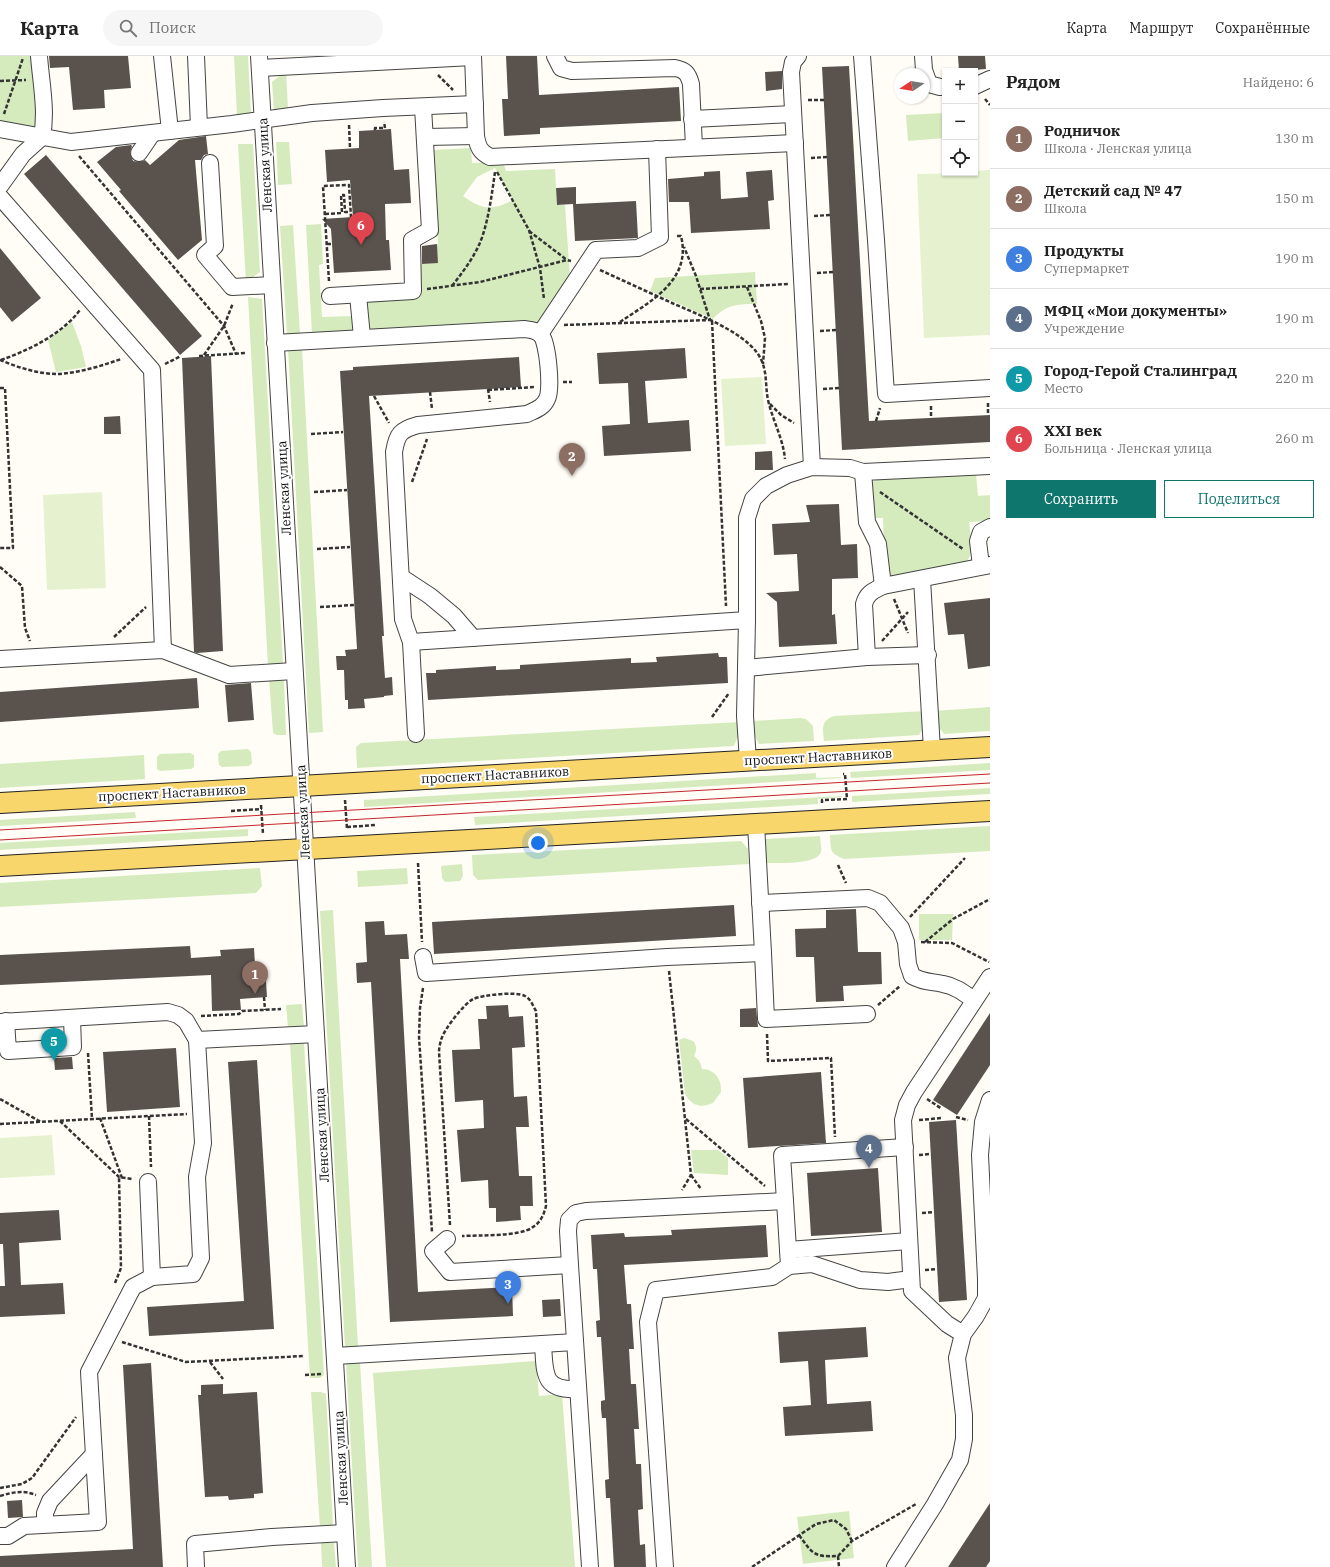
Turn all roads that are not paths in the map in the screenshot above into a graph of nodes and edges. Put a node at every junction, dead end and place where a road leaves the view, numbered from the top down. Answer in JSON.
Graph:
{"nodes":[{"id":1,"x":39,"y":56,"type":"edge"},
{"id":2,"x":162,"y":56,"type":"edge"},
{"id":3,"x":196,"y":56,"type":"edge"},
{"id":4,"x":473,"y":56,"type":"edge"},
{"id":5,"x":555,"y":56,"type":"edge"},
{"id":6,"x":798,"y":56,"type":"edge"},
{"id":7,"x":862,"y":56,"type":"edge"},
{"id":8,"x":923,"y":56,"type":"edge"},
{"id":9,"x":291,"y":61,"type":"edge"},
{"id":10,"x":260,"y":62,"type":"edge"},
{"id":11,"x":990,"y":79,"type":"edge"},
{"id":12,"x":978,"y":85,"type":"edge"},
{"id":13,"x":942,"y":87,"type":"edge"},
{"id":14,"x":471,"y":105,"type":"junction"},
{"id":15,"x":423,"y":107,"type":"junction"},
{"id":16,"x":793,"y":114,"type":"junction"},
{"id":17,"x":692,"y":119,"type":"junction"},
{"id":18,"x":263,"y":120,"type":"junction"},
{"id":19,"x":1,"y":123,"type":"edge"},
{"id":20,"x":199,"y":127,"type":"junction"},
{"id":21,"x":170,"y":131,"type":"junction"},
{"id":22,"x":152,"y":134,"type":"junction"},
{"id":23,"x":476,"y":136,"type":"junction"},
{"id":24,"x":42,"y":137,"type":"junction"},
{"id":25,"x":426,"y":137,"type":"junction"},
{"id":26,"x":795,"y":143,"type":"junction"},
{"id":27,"x":694,"y":147,"type":"junction"},
{"id":28,"x":657,"y":149,"type":"junction"},
{"id":29,"x":139,"y":153,"type":"dead end"},
{"id":30,"x":210,"y":163,"type":"dead end"},
{"id":31,"x":0,"y":186,"type":"edge"},
{"id":32,"x":0,"y":197,"type":"edge"},
{"id":33,"x":272,"y":285,"type":"junction"},
{"id":34,"x":358,"y":295,"type":"junction"},
{"id":35,"x":330,"y":296,"type":"dead end"},
{"id":36,"x":543,"y":329,"type":"junction"},
{"id":37,"x":362,"y":337,"type":"junction"},
{"id":38,"x":275,"y":342,"type":"junction"},
{"id":39,"x":990,"y":388,"type":"edge"},
{"id":40,"x":990,"y":466,"type":"edge"},
{"id":41,"x":812,"y":467,"type":"junction"},
{"id":42,"x":864,"y":477,"type":"junction"},
{"id":43,"x":990,"y":527,"type":"edge"},
{"id":44,"x":984,"y":563,"type":"edge"},
{"id":45,"x":400,"y":577,"type":"junction"},
{"id":46,"x":883,"y":586,"type":"junction"},
{"id":47,"x":923,"y":586,"type":"junction"},
{"id":48,"x":747,"y":620,"type":"junction"},
{"id":49,"x":473,"y":638,"type":"junction"},
{"id":50,"x":411,"y":642,"type":"junction"},
{"id":51,"x":163,"y":650,"type":"junction"},
{"id":52,"x":923,"y":655,"type":"junction"},
{"id":53,"x":867,"y":657,"type":"junction"},
{"id":54,"x":0,"y":659,"type":"edge"},
{"id":55,"x":746,"y":668,"type":"junction"},
{"id":56,"x":294,"y":671,"type":"junction"},
{"id":57,"x":416,"y":734,"type":"dead end"},
{"id":58,"x":990,"y":747,"type":"edge"},
{"id":59,"x":932,"y":750,"type":"junction"},
{"id":60,"x":748,"y":761,"type":"junction"},
{"id":61,"x":301,"y":786,"type":"junction"},
{"id":62,"x":0,"y":803,"type":"edge"},
{"id":63,"x":990,"y":810,"type":"edge"},
{"id":64,"x":756,"y":824,"type":"junction"},
{"id":65,"x":305,"y":849,"type":"junction"},
{"id":66,"x":0,"y":866,"type":"edge"},
{"id":67,"x":760,"y":903,"type":"junction"},
{"id":68,"x":763,"y":953,"type":"junction"},
{"id":69,"x":423,"y":957,"type":"road end"},
{"id":70,"x":990,"y":977,"type":"edge"},
{"id":71,"x":974,"y":1000,"type":"junction"},
{"id":72,"x":867,"y":1014,"type":"road end"},
{"id":73,"x":72,"y":1018,"type":"junction"},
{"id":74,"x":3,"y":1021,"type":"edge"},
{"id":75,"x":316,"y":1034,"type":"junction"},
{"id":76,"x":197,"y":1040,"type":"junction"},
{"id":77,"x":990,"y":1100,"type":"edge"},
{"id":78,"x":905,"y":1147,"type":"junction"},
{"id":79,"x":148,"y":1182,"type":"road end"},
{"id":80,"x":785,"y":1201,"type":"junction"},
{"id":81,"x":449,"y":1238,"type":"road end"},
{"id":82,"x":909,"y":1241,"type":"junction"},
{"id":83,"x":788,"y":1250,"type":"junction"},
{"id":84,"x":570,"y":1265,"type":"junction"},
{"id":85,"x":789,"y":1266,"type":"junction"},
{"id":86,"x":152,"y":1277,"type":"junction"},
{"id":87,"x":911,"y":1279,"type":"junction"},
{"id":88,"x":988,"y":1279,"type":"edge"},
{"id":89,"x":963,"y":1334,"type":"junction"},
{"id":90,"x":574,"y":1342,"type":"junction"},
{"id":91,"x":543,"y":1344,"type":"junction"},
{"id":92,"x":335,"y":1356,"type":"junction"},
{"id":93,"x":578,"y":1389,"type":"junction"},
{"id":94,"x":94,"y":1454,"type":"junction"},
{"id":95,"x":44,"y":1524,"type":"junction"},
{"id":96,"x":345,"y":1533,"type":"junction"},
{"id":97,"x":0,"y":1536,"type":"edge"},
{"id":98,"x":196,"y":1567,"type":"edge"},
{"id":99,"x":347,"y":1567,"type":"edge"},
{"id":100,"x":590,"y":1567,"type":"edge"},
{"id":101,"x":665,"y":1567,"type":"edge"},
{"id":102,"x":895,"y":1567,"type":"edge"}],
"edges":[{"from":1,"to":24,"type":"street"},
{"from":2,"to":21,"type":"street"},
{"from":3,"to":20,"type":"street"},
{"from":4,"to":9,"type":"street"},
{"from":4,"to":14,"type":"street"},
{"from":5,"to":17,"type":"street"},
{"from":6,"to":16,"type":"street"},
{"from":7,"to":39,"type":"street"},
{"from":8,"to":13,"type":"street"},
{"from":9,"to":10,"type":"street"},
{"from":10,"to":18,"type":"street","name":"Ленская улица"},
{"from":11,"to":12,"type":"street"},
{"from":14,"to":15,"type":"street"},
{"from":14,"to":23,"type":"street"},
{"from":15,"to":18,"type":"street"},
{"from":15,"to":25,"type":"street"},
{"from":16,"to":17,"type":"street"},
{"from":16,"to":26,"type":"street"},
{"from":17,"to":27,"type":"street"},
{"from":18,"to":20,"type":"street"},
{"from":18,"to":33,"type":"street","name":"Ленская улица"},
{"from":19,"to":24,"type":"street"},
{"from":20,"to":21,"type":"street"},
{"from":21,"to":22,"type":"street"},
{"from":22,"to":24,"type":"street"},
{"from":22,"to":29,"type":"street"},
{"from":23,"to":25,"type":"street"},
{"from":23,"to":28,"type":"street"},
{"from":24,"to":31,"type":"street"},
{"from":25,"to":34,"type":"street"},
{"from":26,"to":27,"type":"street"},
{"from":26,"to":41,"type":"street"},
{"from":27,"to":28,"type":"street"},
{"from":28,"to":36,"type":"street"},
{"from":30,"to":33,"type":"street"},
{"from":32,"to":51,"type":"street"},
{"from":33,"to":38,"type":"street","name":"Ленская улица"},
{"from":34,"to":35,"type":"street"},
{"from":34,"to":37,"type":"street"},
{"from":36,"to":37,"type":"street"},
{"from":36,"to":45,"type":"street"},
{"from":37,"to":38,"type":"street"},
{"from":38,"to":56,"type":"street","name":"Ленская улица"},
{"from":40,"to":42,"type":"street"},
{"from":41,"to":42,"type":"street"},
{"from":41,"to":48,"type":"street"},
{"from":42,"to":46,"type":"street"},
{"from":43,"to":44,"type":"street"},
{"from":44,"to":47,"type":"street"},
{"from":45,"to":49,"type":"street"},
{"from":45,"to":50,"type":"street"},
{"from":46,"to":47,"type":"street"},
{"from":46,"to":53,"type":"street"},
{"from":47,"to":52,"type":"street"},
{"from":48,"to":49,"type":"street"},
{"from":48,"to":55,"type":"street"},
{"from":49,"to":50,"type":"street"},
{"from":50,"to":57,"type":"street"},
{"from":51,"to":54,"type":"street"},
{"from":51,"to":56,"type":"street"},
{"from":52,"to":53,"type":"street"},
{"from":52,"to":59,"type":"street"},
{"from":53,"to":55,"type":"street"},
{"from":55,"to":60,"type":"street"},
{"from":56,"to":61,"type":"street","name":"Ленская улица"},
{"from":58,"to":59,"type":"main road","name":"проспект Наставников"},
{"from":59,"to":60,"type":"main road","name":"проспект Наставников"},
{"from":60,"to":61,"type":"main road","name":"проспект Наставников"},
{"from":61,"to":62,"type":"main road","name":"проспект Наставников"},
{"from":61,"to":65,"type":"street","name":"Ленская улица"},
{"from":63,"to":64,"type":"main road"},
{"from":64,"to":65,"type":"main road"},
{"from":64,"to":67,"type":"street"},
{"from":65,"to":66,"type":"main road"},
{"from":65,"to":75,"type":"street","name":"Ленская улица"},
{"from":67,"to":68,"type":"street"},
{"from":67,"to":71,"type":"street"},
{"from":68,"to":69,"type":"street"},
{"from":68,"to":72,"type":"street"},
{"from":70,"to":71,"type":"street"},
{"from":71,"to":78,"type":"street"},
{"from":73,"to":74,"type":"street"},
{"from":73,"to":74,"type":"street"},
{"from":73,"to":76,"type":"street"},
{"from":75,"to":76,"type":"street"},
{"from":75,"to":92,"type":"street","name":"Ленская улица"},
{"from":76,"to":86,"type":"street"},
{"from":77,"to":88,"type":"street"},
{"from":78,"to":80,"type":"street"},
{"from":78,"to":82,"type":"street"},
{"from":79,"to":86,"type":"street"},
{"from":80,"to":83,"type":"street"},
{"from":80,"to":84,"type":"street"},
{"from":81,"to":84,"type":"street"},
{"from":82,"to":83,"type":"street"},
{"from":82,"to":87,"type":"street"},
{"from":83,"to":85,"type":"street"},
{"from":84,"to":90,"type":"street"},
{"from":85,"to":87,"type":"street"},
{"from":85,"to":101,"type":"street"},
{"from":86,"to":94,"type":"street"},
{"from":87,"to":89,"type":"street"},
{"from":88,"to":89,"type":"street"},
{"from":89,"to":102,"type":"street"},
{"from":90,"to":91,"type":"street"},
{"from":90,"to":93,"type":"street"},
{"from":91,"to":92,"type":"street"},
{"from":91,"to":93,"type":"street"},
{"from":92,"to":96,"type":"street","name":"Ленская улица"},
{"from":93,"to":100,"type":"street"},
{"from":94,"to":95,"type":"street"},
{"from":94,"to":95,"type":"street"},
{"from":95,"to":97,"type":"street"},
{"from":96,"to":98,"type":"street"},
{"from":96,"to":99,"type":"street","name":"Ленская улица"}]}
